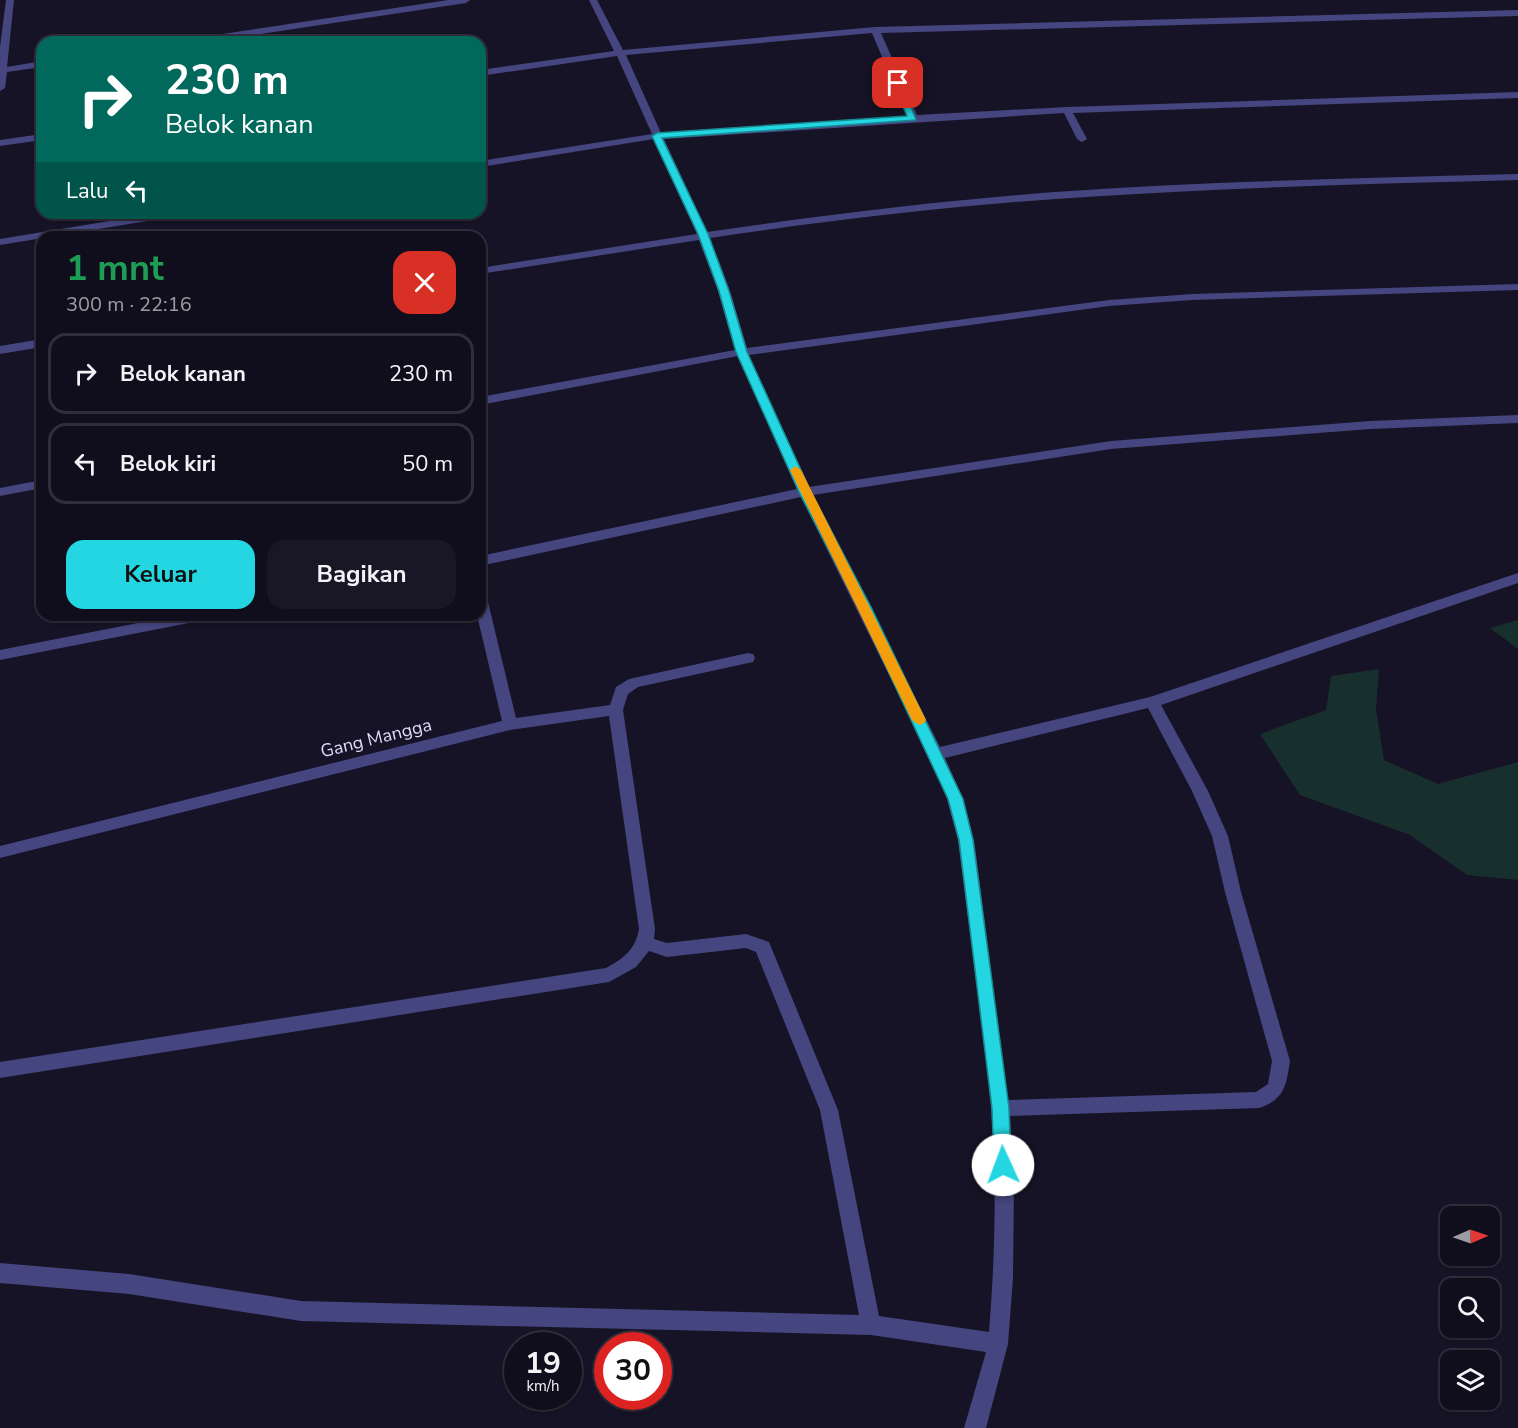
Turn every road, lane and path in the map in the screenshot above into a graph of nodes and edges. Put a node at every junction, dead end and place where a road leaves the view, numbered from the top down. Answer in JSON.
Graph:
{"nodes":[{"id":1,"x":10,"y":0,"type":"edge"},
{"id":2,"x":466,"y":0,"type":"edge"},
{"id":3,"x":593,"y":0,"type":"edge"},
{"id":4,"x":1518,"y":13,"type":"edge"},
{"id":5,"x":875,"y":30,"type":"junction"},
{"id":6,"x":229,"y":36,"type":"edge"},
{"id":7,"x":620,"y":52,"type":"junction"},
{"id":8,"x":36,"y":65,"type":"edge"},
{"id":9,"x":4,"y":70,"type":"junction"},
{"id":10,"x":486,"y":72,"type":"edge"},
{"id":11,"x":0,"y":87,"type":"edge"},
{"id":12,"x":1518,"y":95,"type":"edge"},
{"id":13,"x":1067,"y":110,"type":"junction"},
{"id":14,"x":913,"y":118,"type":"junction"},
{"id":15,"x":657,"y":136,"type":"junction"},
{"id":16,"x":36,"y":138,"type":"edge"},
{"id":17,"x":1082,"y":139,"type":"dead end"},
{"id":18,"x":0,"y":143,"type":"edge"},
{"id":19,"x":486,"y":163,"type":"edge"},
{"id":20,"x":1518,"y":177,"type":"edge"},
{"id":21,"x":141,"y":219,"type":"edge"},
{"id":22,"x":68,"y":231,"type":"edge"},
{"id":23,"x":703,"y":234,"type":"junction"},
{"id":24,"x":36,"y":236,"type":"edge"},
{"id":25,"x":0,"y":242,"type":"edge"},
{"id":26,"x":486,"y":270,"type":"edge"},
{"id":27,"x":1518,"y":287,"type":"edge"},
{"id":28,"x":36,"y":344,"type":"edge"},
{"id":29,"x":0,"y":350,"type":"edge"},
{"id":30,"x":742,"y":352,"type":"junction"},
{"id":31,"x":486,"y":400,"type":"edge"},
{"id":32,"x":1518,"y":419,"type":"edge"},
{"id":33,"x":36,"y":485,"type":"edge"},
{"id":34,"x":0,"y":492,"type":"edge"},
{"id":35,"x":805,"y":492,"type":"junction"},
{"id":36,"x":486,"y":560,"type":"edge"},
{"id":37,"x":1518,"y":578,"type":"edge"},
{"id":38,"x":173,"y":621,"type":"edge"},
{"id":39,"x":485,"y":621,"type":"edge"},
{"id":40,"x":0,"y":655,"type":"edge"},
{"id":41,"x":748,"y":658,"type":"dead end"},
{"id":42,"x":1152,"y":702,"type":"junction"},
{"id":43,"x":616,"y":710,"type":"junction"},
{"id":44,"x":510,"y":724,"type":"junction"},
{"id":45,"x":936,"y":754,"type":"junction"},
{"id":46,"x":0,"y":852,"type":"edge"},
{"id":47,"x":646,"y":942,"type":"junction"},
{"id":48,"x":0,"y":1070,"type":"edge"},
{"id":49,"x":1000,"y":1108,"type":"junction"},
{"id":50,"x":0,"y":1273,"type":"edge"},
{"id":51,"x":871,"y":1325,"type":"junction"},
{"id":52,"x":998,"y":1344,"type":"junction"},
{"id":53,"x":975,"y":1428,"type":"edge"}],
"edges":[{"from":1,"to":9,"type":"street"},
{"from":2,"to":6,"type":"street"},
{"from":3,"to":7,"type":"street"},
{"from":4,"to":5,"type":"street"},
{"from":5,"to":7,"type":"street"},
{"from":5,"to":14,"type":"street"},
{"from":7,"to":10,"type":"street"},
{"from":7,"to":15,"type":"street"},
{"from":8,"to":9,"type":"street"},
{"from":9,"to":11,"type":"street"},
{"from":12,"to":13,"type":"street"},
{"from":13,"to":14,"type":"street"},
{"from":13,"to":17,"type":"street"},
{"from":14,"to":15,"type":"street"},
{"from":15,"to":19,"type":"street"},
{"from":15,"to":23,"type":"street"},
{"from":16,"to":18,"type":"street"},
{"from":20,"to":23,"type":"street"},
{"from":21,"to":22,"type":"street"},
{"from":23,"to":26,"type":"street"},
{"from":23,"to":30,"type":"street"},
{"from":24,"to":25,"type":"street"},
{"from":27,"to":30,"type":"street"},
{"from":28,"to":29,"type":"street"},
{"from":30,"to":31,"type":"street"},
{"from":30,"to":35,"type":"street"},
{"from":32,"to":35,"type":"street"},
{"from":33,"to":34,"type":"street"},
{"from":35,"to":36,"type":"street"},
{"from":35,"to":45,"type":"street"},
{"from":37,"to":42,"type":"street"},
{"from":38,"to":40,"type":"street"},
{"from":39,"to":44,"type":"street"},
{"from":41,"to":43,"type":"street"},
{"from":42,"to":45,"type":"street"},
{"from":42,"to":49,"type":"street"},
{"from":43,"to":44,"type":"street","name":"Gang Mangga"},
{"from":43,"to":47,"type":"street"},
{"from":44,"to":46,"type":"street","name":"Gang Mangga"},
{"from":45,"to":49,"type":"street"},
{"from":47,"to":48,"type":"street"},
{"from":47,"to":51,"type":"street"},
{"from":49,"to":52,"type":"street"},
{"from":50,"to":51,"type":"street"},
{"from":51,"to":52,"type":"street"},
{"from":52,"to":53,"type":"street"}]}
